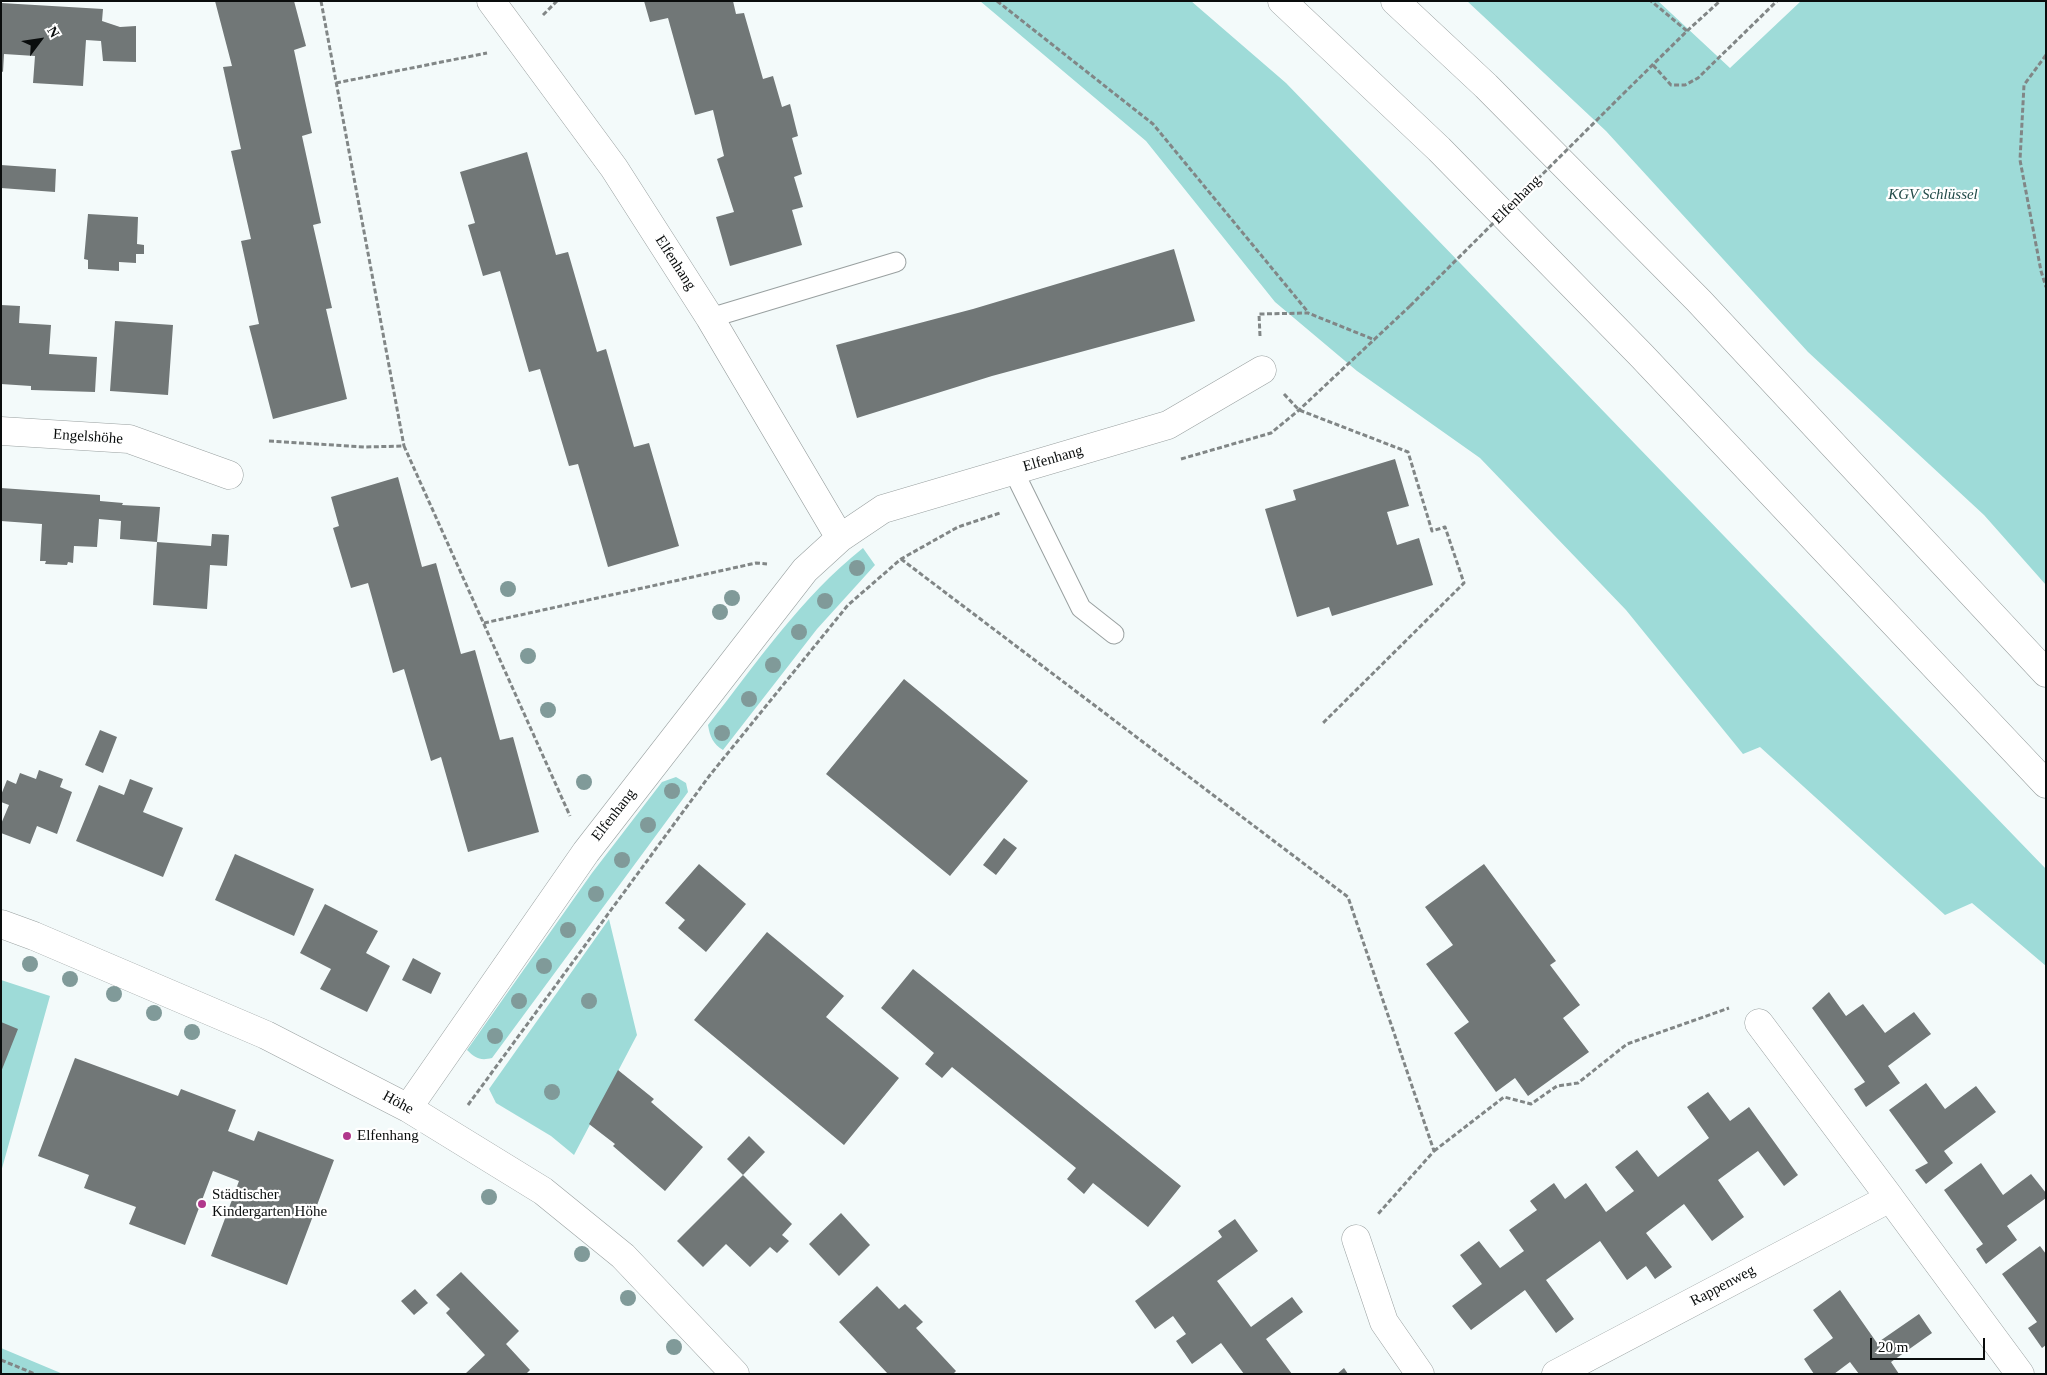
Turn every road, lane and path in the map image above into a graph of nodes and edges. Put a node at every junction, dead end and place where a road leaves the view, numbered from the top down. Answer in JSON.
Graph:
{"nodes":[{"id":1,"x":321,"y":1,"type":"edge"},
{"id":2,"x":491,"y":1,"type":"edge"},
{"id":3,"x":997,"y":1,"type":"edge"},
{"id":4,"x":1282,"y":1,"type":"edge"},
{"id":5,"x":1395,"y":1,"type":"edge"},
{"id":6,"x":1651,"y":1,"type":"edge"},
{"id":7,"x":1720,"y":1,"type":"edge"},
{"id":8,"x":1777,"y":1,"type":"edge"},
{"id":9,"x":1687,"y":31,"type":"junction"},
{"id":10,"x":524,"y":46,"type":"junction"},
{"id":11,"x":2046,"y":55,"type":"edge"},
{"id":12,"x":1652,"y":65,"type":"junction"},
{"id":13,"x":336,"y":82,"type":"junction"},
{"id":14,"x":896,"y":262,"type":"dead end"},
{"id":15,"x":2046,"y":287,"type":"edge"},
{"id":16,"x":1308,"y":313,"type":"junction"},
{"id":17,"x":710,"y":318,"type":"junction"},
{"id":18,"x":1375,"y":340,"type":"junction"},
{"id":19,"x":1262,"y":370,"type":"joint"},
{"id":20,"x":1299,"y":410,"type":"junction"},
{"id":21,"x":1,"y":431,"type":"edge"},
{"id":22,"x":269,"y":441,"type":"dead end"},
{"id":23,"x":404,"y":446,"type":"junction"},
{"id":24,"x":1179,"y":460,"type":"dead end"},
{"id":25,"x":1013,"y":470,"type":"junction"},
{"id":26,"x":229,"y":475,"type":"dead end"},
{"id":27,"x":1029,"y":503,"type":"junction"},
{"id":28,"x":840,"y":538,"type":"junction"},
{"id":29,"x":902,"y":559,"type":"junction"},
{"id":30,"x":805,"y":570,"type":"junction"},
{"id":31,"x":484,"y":623,"type":"junction"},
{"id":32,"x":1114,"y":634,"type":"dead end"},
{"id":33,"x":2046,"y":673,"type":"edge"},
{"id":34,"x":1322,"y":724,"type":"dead end"},
{"id":35,"x":2046,"y":784,"type":"edge"},
{"id":36,"x":586,"y":852,"type":"junction"},
{"id":37,"x":1,"y":924,"type":"edge"},
{"id":38,"x":1759,"y":1023,"type":"joint"},
{"id":39,"x":408,"y":1108,"type":"junction"},
{"id":40,"x":448,"y":1132,"type":"junction"},
{"id":41,"x":1434,"y":1151,"type":"junction"},
{"id":42,"x":1890,"y":1198,"type":"junction"},
{"id":43,"x":1356,"y":1239,"type":"joint"},
{"id":44,"x":1,"y":1360,"type":"edge"},
{"id":45,"x":35,"y":1374,"type":"edge"},
{"id":46,"x":734,"y":1374,"type":"edge"},
{"id":47,"x":1420,"y":1374,"type":"edge"},
{"id":48,"x":1556,"y":1374,"type":"edge"},
{"id":49,"x":2020,"y":1374,"type":"edge"}],
"edges":[{"from":1,"to":13,"type":"path"},
{"from":2,"to":10,"type":"main road","name":"Elfenhang"},
{"from":3,"to":16,"type":"path"},
{"from":4,"to":35,"type":"main road"},
{"from":5,"to":33,"type":"main road"},
{"from":6,"to":9,"type":"path"},
{"from":7,"to":9,"type":"path","name":"Elfenhang"},
{"from":8,"to":12,"type":"path"},
{"from":9,"to":12,"type":"path","name":"Elfenhang"},
{"from":10,"to":13,"type":"path"},
{"from":10,"to":17,"type":"main road","name":"Elfenhang"},
{"from":11,"to":15,"type":"path"},
{"from":12,"to":18,"type":"path","name":"Elfenhang","bridge":true},
{"from":13,"to":23,"type":"path"},
{"from":14,"to":17,"type":"lane"},
{"from":16,"to":18,"type":"path"},
{"from":16,"to":19,"type":"path"},
{"from":17,"to":28,"type":"main road","name":"Elfenhang"},
{"from":18,"to":20,"type":"path","name":"Elfenhang"},
{"from":19,"to":25,"type":"main road","name":"Elfenhang"},
{"from":20,"to":24,"type":"path","name":"Elfenhang"},
{"from":20,"to":34,"type":"path"},
{"from":21,"to":26,"type":"main road","name":"Engelshöhe"},
{"from":22,"to":23,"type":"path"},
{"from":23,"to":31,"type":"path"},
{"from":25,"to":27,"type":"lane"},
{"from":25,"to":28,"type":"main road","name":"Elfenhang"},
{"from":27,"to":29,"type":"path"},
{"from":27,"to":32,"type":"lane"},
{"from":28,"to":30,"type":"main road","name":"Elfenhang"},
{"from":29,"to":40,"type":"path"},
{"from":29,"to":41,"type":"path"},
{"from":30,"to":31,"type":"path"},
{"from":30,"to":36,"type":"main road","name":"Elfenhang"},
{"from":31,"to":36,"type":"path"},
{"from":36,"to":39,"type":"main road","name":"Elfenhang"},
{"from":37,"to":39,"type":"main road","name":"Höhe"},
{"from":38,"to":41,"type":"path"},
{"from":38,"to":42,"type":"main road"},
{"from":39,"to":40,"type":"main road","name":"Höhe"},
{"from":40,"to":46,"type":"main road","name":"Höhe"},
{"from":41,"to":43,"type":"path"},
{"from":42,"to":48,"type":"main road","name":"Rappenweg"},
{"from":42,"to":49,"type":"main road"},
{"from":43,"to":47,"type":"main road"},
{"from":44,"to":45,"type":"path"}]}
